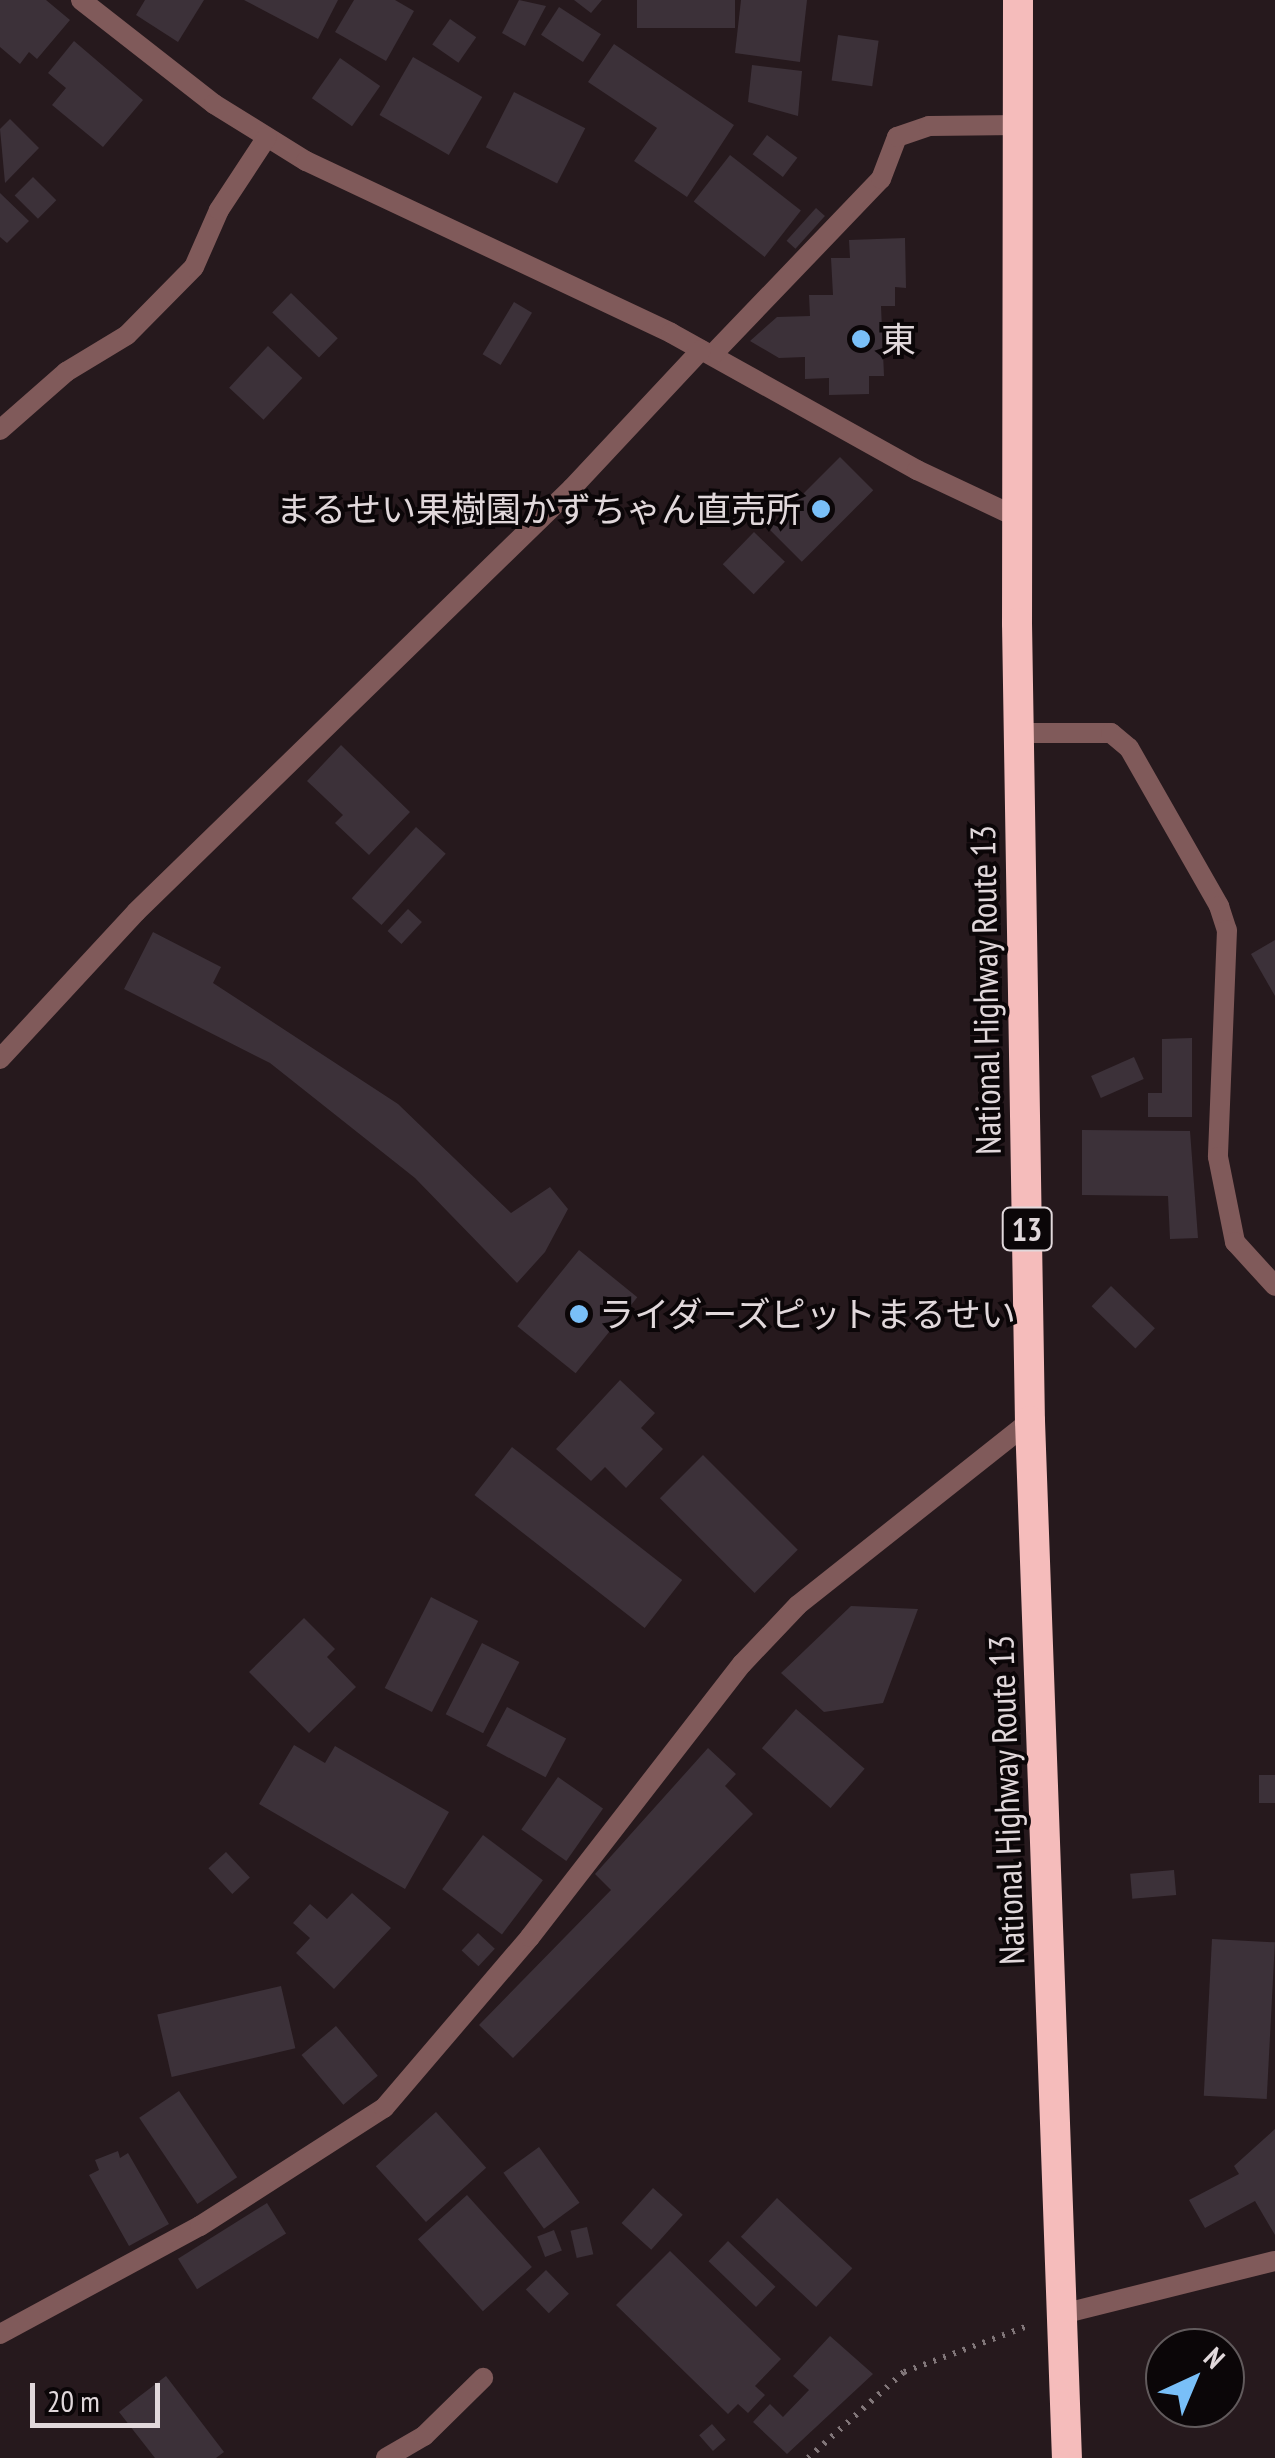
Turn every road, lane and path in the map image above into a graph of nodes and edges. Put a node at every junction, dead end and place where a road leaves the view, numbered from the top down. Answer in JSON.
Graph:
{"nodes":[{"id":1,"x":80,"y":0,"type":"edge"},
{"id":2,"x":1018,"y":0,"type":"edge"},
{"id":3,"x":1018,"y":125,"type":"junction"},
{"id":4,"x":266,"y":136,"type":"junction"},
{"id":5,"x":706,"y":352,"type":"junction"},
{"id":6,"x":0,"y":430,"type":"edge"},
{"id":7,"x":1017,"y":517,"type":"junction"},
{"id":8,"x":1018,"y":734,"type":"junction"},
{"id":9,"x":0,"y":1059,"type":"edge"},
{"id":10,"x":1275,"y":1286,"type":"edge"},
{"id":11,"x":1030,"y":1421,"type":"junction"},
{"id":12,"x":1275,"y":2261,"type":"edge"},
{"id":13,"x":1062,"y":2314,"type":"junction"},
{"id":14,"x":0,"y":2334,"type":"edge"},
{"id":15,"x":483,"y":2378,"type":"dead end"},
{"id":16,"x":386,"y":2458,"type":"edge"},
{"id":17,"x":808,"y":2458,"type":"edge"},
{"id":18,"x":1067,"y":2458,"type":"edge"}],
"edges":[{"from":1,"to":4,"type":"street"},
{"from":2,"to":3,"type":"highway","name":"National Highway Route 13","number":"13"},
{"from":3,"to":5,"type":"street"},
{"from":3,"to":7,"type":"highway","name":"National Highway Route 13","number":"13"},
{"from":4,"to":5,"type":"street"},
{"from":4,"to":6,"type":"street"},
{"from":5,"to":7,"type":"street"},
{"from":5,"to":9,"type":"street"},
{"from":7,"to":8,"type":"highway","name":"National Highway Route 13","number":"13"},
{"from":8,"to":10,"type":"street"},
{"from":8,"to":11,"type":"highway","name":"National Highway Route 13","number":"13"},
{"from":11,"to":13,"type":"highway","name":"National Highway Route 13","number":"13"},
{"from":11,"to":14,"type":"street"},
{"from":12,"to":13,"type":"street"},
{"from":13,"to":17,"type":"path"},
{"from":13,"to":18,"type":"highway","name":"National Highway Route 13","number":"13"},
{"from":15,"to":16,"type":"street"}]}
